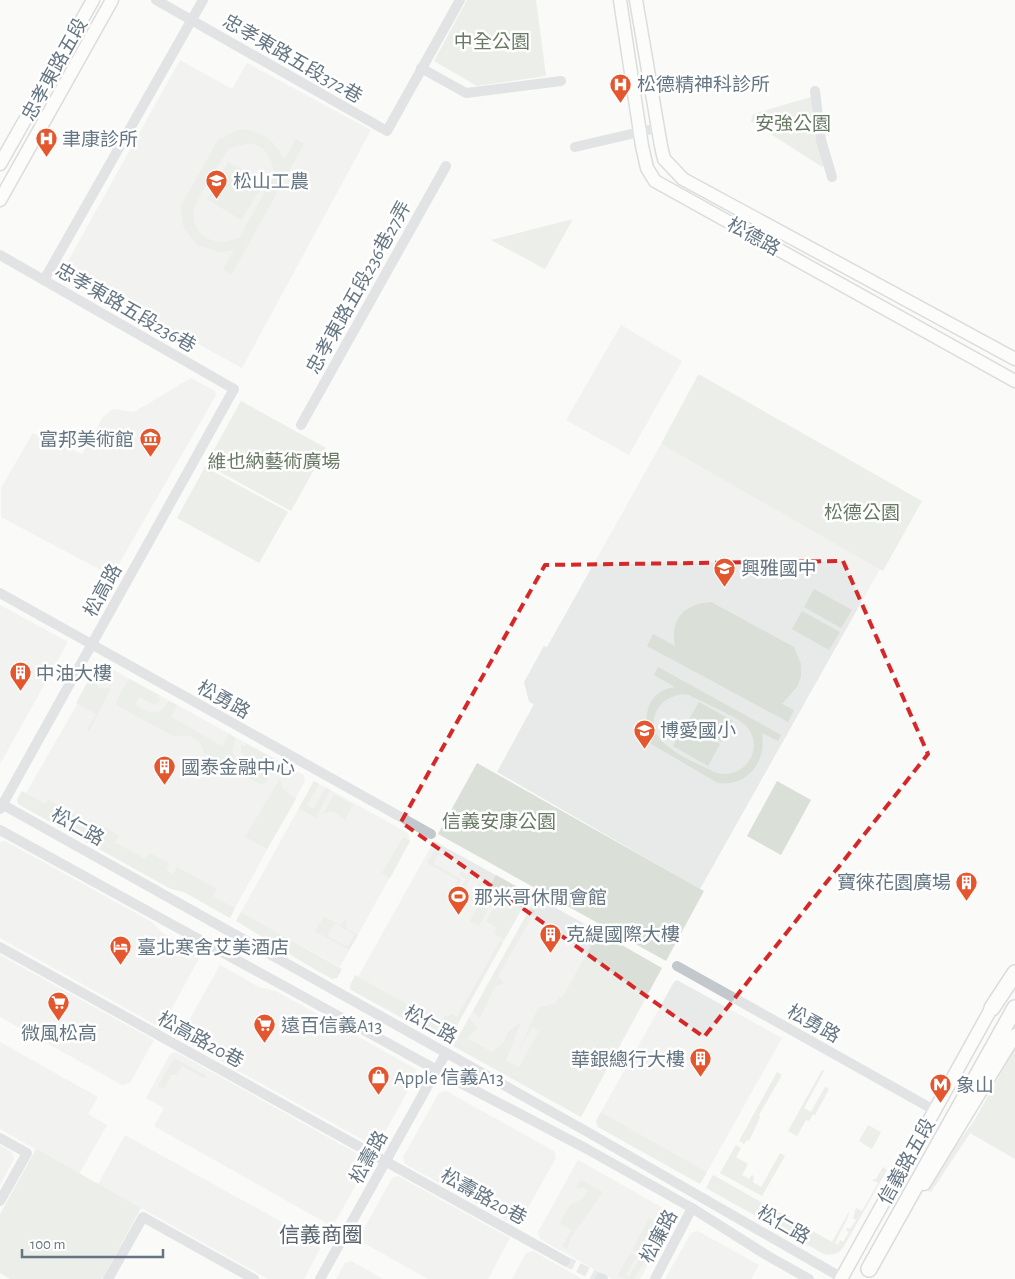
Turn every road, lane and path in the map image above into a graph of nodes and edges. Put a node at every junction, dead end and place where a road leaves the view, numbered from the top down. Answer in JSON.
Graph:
{"nodes":[{"id":1,"x":93,"y":0,"type":"edge"},
{"id":2,"x":112,"y":0,"type":"edge"},
{"id":3,"x":156,"y":0,"type":"edge"},
{"id":4,"x":203,"y":0,"type":"edge"},
{"id":5,"x":460,"y":0,"type":"edge"},
{"id":6,"x":620,"y":0,"type":"edge"},
{"id":7,"x":636,"y":0,"type":"edge"},
{"id":8,"x":191,"y":20,"type":"junction"},
{"id":9,"x":421,"y":68,"type":"junction"},
{"id":10,"x":561,"y":81,"type":"dead end"},
{"id":11,"x":815,"y":91,"type":"dead end"},
{"id":12,"x":657,"y":128,"type":"junction"},
{"id":13,"x":640,"y":132,"type":"junction"},
{"id":14,"x":574,"y":146,"type":"dead end"},
{"id":15,"x":1,"y":160,"type":"edge"},
{"id":16,"x":446,"y":166,"type":"dead end"},
{"id":17,"x":832,"y":177,"type":"dead end"},
{"id":18,"x":0,"y":200,"type":"edge"},
{"id":19,"x":0,"y":255,"type":"edge"},
{"id":20,"x":44,"y":280,"type":"junction"},
{"id":21,"x":1015,"y":359,"type":"edge"},
{"id":22,"x":1015,"y":381,"type":"edge"},
{"id":23,"x":234,"y":389,"type":"joint"},
{"id":24,"x":301,"y":425,"type":"dead end"},
{"id":25,"x":0,"y":594,"type":"edge"},
{"id":26,"x":91,"y":645,"type":"junction"},
{"id":27,"x":1,"y":805,"type":"edge"},
{"id":28,"x":0,"y":830,"type":"edge"},
{"id":29,"x":431,"y":834,"type":"dead end"},
{"id":30,"x":0,"y":947,"type":"edge"},
{"id":31,"x":1015,"y":965,"type":"edge"},
{"id":32,"x":677,"y":966,"type":"dead end"},
{"id":33,"x":1015,"y":973,"type":"edge"},
{"id":34,"x":992,"y":1008,"type":"junction"},
{"id":35,"x":1015,"y":1008,"type":"edge"},
{"id":36,"x":1015,"y":1035,"type":"edge"},
{"id":37,"x":446,"y":1053,"type":"junction"},
{"id":38,"x":437,"y":1070,"type":"junction"},
{"id":39,"x":934,"y":1110,"type":"junction"},
{"id":40,"x":0,"y":1138,"type":"edge"},
{"id":41,"x":386,"y":1161,"type":"junction"},
{"id":42,"x":0,"y":1201,"type":"edge"},
{"id":43,"x":692,"y":1208,"type":"junction"},
{"id":44,"x":564,"y":1261,"type":"tunnel mouth"},
{"id":45,"x":867,"y":1274,"type":"edge"},
{"id":46,"x":108,"y":1279,"type":"edge"},
{"id":47,"x":254,"y":1279,"type":"edge"},
{"id":48,"x":320,"y":1279,"type":"edge"},
{"id":49,"x":655,"y":1279,"type":"edge"},
{"id":50,"x":809,"y":1279,"type":"edge"},
{"id":51,"x":842,"y":1279,"type":"edge"}],
"edges":[{"from":1,"to":15,"type":"main road","name":"忠孝東路五段"},
{"from":2,"to":18,"type":"main road","name":"忠孝東路五段"},
{"from":3,"to":8,"type":"street","name":"忠孝東路五段372巷"},
{"from":4,"to":8,"type":"street"},
{"from":5,"to":9,"type":"street"},
{"from":6,"to":13,"type":"main road","name":"松德路"},
{"from":7,"to":12,"type":"main road","name":"松德路"},
{"from":8,"to":9,"type":"street","name":"忠孝東路五段372巷"},
{"from":8,"to":20,"type":"street"},
{"from":9,"to":10,"type":"street"},
{"from":11,"to":17,"type":"street"},
{"from":12,"to":13,"type":"street"},
{"from":12,"to":21,"type":"main road","name":"松德路"},
{"from":13,"to":14,"type":"street"},
{"from":13,"to":22,"type":"main road","name":"松德路"},
{"from":16,"to":24,"type":"street","name":"忠孝東路五段236巷27弄"},
{"from":19,"to":20,"type":"street","name":"忠孝東路五段236巷"},
{"from":20,"to":23,"type":"street","name":"忠孝東路五段236巷"},
{"from":23,"to":26,"type":"street","name":"松高路"},
{"from":25,"to":26,"type":"street","name":"松勇路"},
{"from":26,"to":27,"type":"street","name":"松高路"},
{"from":26,"to":29,"type":"street","name":"松勇路"},
{"from":27,"to":37,"type":"street","name":"松仁路"},
{"from":28,"to":38,"type":"street","name":"松仁路"},
{"from":30,"to":41,"type":"street","name":"松高路20巷"},
{"from":31,"to":34,"type":"main road","name":"信義路五段"},
{"from":32,"to":39,"type":"street","name":"松勇路"},
{"from":33,"to":34,"type":"highway"},
{"from":34,"to":39,"type":"main road","name":"信義路五段"},
{"from":35,"to":45,"type":"highway"},
{"from":36,"to":45,"type":"main road","name":"信義路五段"},
{"from":37,"to":38,"type":"street","name":"松壽路"},
{"from":37,"to":51,"type":"street","name":"松仁路"},
{"from":38,"to":41,"type":"street","name":"松壽路"},
{"from":38,"to":43,"type":"street","name":"松仁路"},
{"from":39,"to":51,"type":"main road","name":"信義路五段"},
{"from":40,"to":42,"type":"street"},
{"from":41,"to":44,"type":"street","name":"松壽路20巷"},
{"from":41,"to":48,"type":"street","name":"松壽路"},
{"from":43,"to":49,"type":"street","name":"松廉路"},
{"from":43,"to":50,"type":"street","name":"松仁路"},
{"from":46,"to":47,"type":"street"}]}
